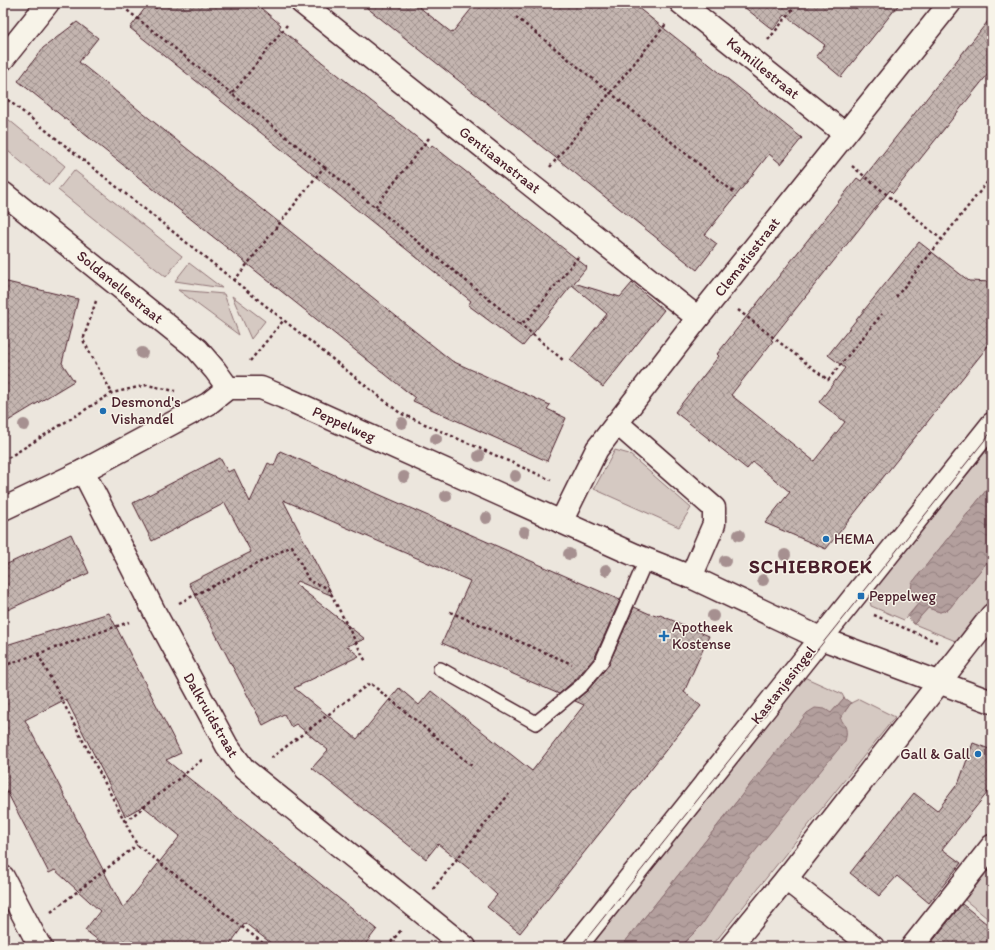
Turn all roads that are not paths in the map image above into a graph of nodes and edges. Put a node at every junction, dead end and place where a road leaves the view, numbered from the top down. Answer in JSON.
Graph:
{"nodes":[{"id":1,"x":48,"y":3,"type":"edge"},
{"id":2,"x":682,"y":3,"type":"edge"},
{"id":3,"x":950,"y":3,"type":"edge"},
{"id":4,"x":302,"y":4,"type":"edge"},
{"id":5,"x":3,"y":59,"type":"edge"},
{"id":6,"x":838,"y":142,"type":"junction"},
{"id":7,"x":3,"y":193,"type":"edge"},
{"id":8,"x":698,"y":318,"type":"junction"},
{"id":9,"x":228,"y":388,"type":"junction"},
{"id":10,"x":617,"y":422,"type":"junction"},
{"id":11,"x":992,"y":424,"type":"edge"},
{"id":12,"x":83,"y":471,"type":"junction"},
{"id":13,"x":3,"y":509,"type":"edge"},
{"id":14,"x":561,"y":522,"type":"junction"},
{"id":15,"x":646,"y":560,"type":"junction"},
{"id":16,"x":691,"y":577,"type":"junction"},
{"id":17,"x":992,"y":615,"type":"edge"},
{"id":18,"x":820,"y":638,"type":"junction"},
{"id":19,"x":440,"y":669,"type":"dead end"},
{"id":20,"x":939,"y":683,"type":"junction"},
{"id":21,"x":992,"y":702,"type":"edge"},
{"id":22,"x":992,"y":846,"type":"edge"},
{"id":23,"x":3,"y":877,"type":"edge"},
{"id":24,"x":786,"y":879,"type":"junction"},
{"id":25,"x":42,"y":947,"type":"edge"},
{"id":26,"x":465,"y":947,"type":"edge"},
{"id":27,"x":575,"y":947,"type":"edge"},
{"id":28,"x":730,"y":947,"type":"edge"},
{"id":29,"x":873,"y":947,"type":"edge"},
{"id":30,"x":912,"y":947,"type":"edge"}],
"edges":[{"from":1,"to":5,"type":"street"},
{"from":2,"to":6,"type":"street","name":"Kamillestraat"},
{"from":3,"to":6,"type":"street","name":"Clematisstraat"},
{"from":4,"to":8,"type":"street","name":"Gentiaanstraat"},
{"from":6,"to":8,"type":"street","name":"Clematisstraat"},
{"from":7,"to":9,"type":"street","name":"Soldanellestraat"},
{"from":8,"to":10,"type":"street","name":"Clematisstraat"},
{"from":9,"to":12,"type":"street"},
{"from":9,"to":14,"type":"street","name":"Peppelweg"},
{"from":10,"to":14,"type":"street","name":"Clematisstraat"},
{"from":10,"to":16,"type":"street"},
{"from":11,"to":18,"type":"street","name":"Kastanjesingel"},
{"from":12,"to":13,"type":"street"},
{"from":12,"to":26,"type":"street","name":"Dalkruidstraat"},
{"from":14,"to":15,"type":"street","name":"Peppelweg"},
{"from":15,"to":16,"type":"street","name":"Peppelweg"},
{"from":15,"to":19,"type":"lane"},
{"from":16,"to":18,"type":"street","name":"Peppelweg"},
{"from":17,"to":20,"type":"street"},
{"from":18,"to":20,"type":"street","name":"Peppelweg"},
{"from":18,"to":27,"type":"street","name":"Kastanjesingel"},
{"from":20,"to":21,"type":"street","name":"Peppelweg"},
{"from":20,"to":24,"type":"street"},
{"from":22,"to":30,"type":"street"},
{"from":23,"to":25,"type":"street"},
{"from":24,"to":28,"type":"street"},
{"from":24,"to":29,"type":"street"}]}
